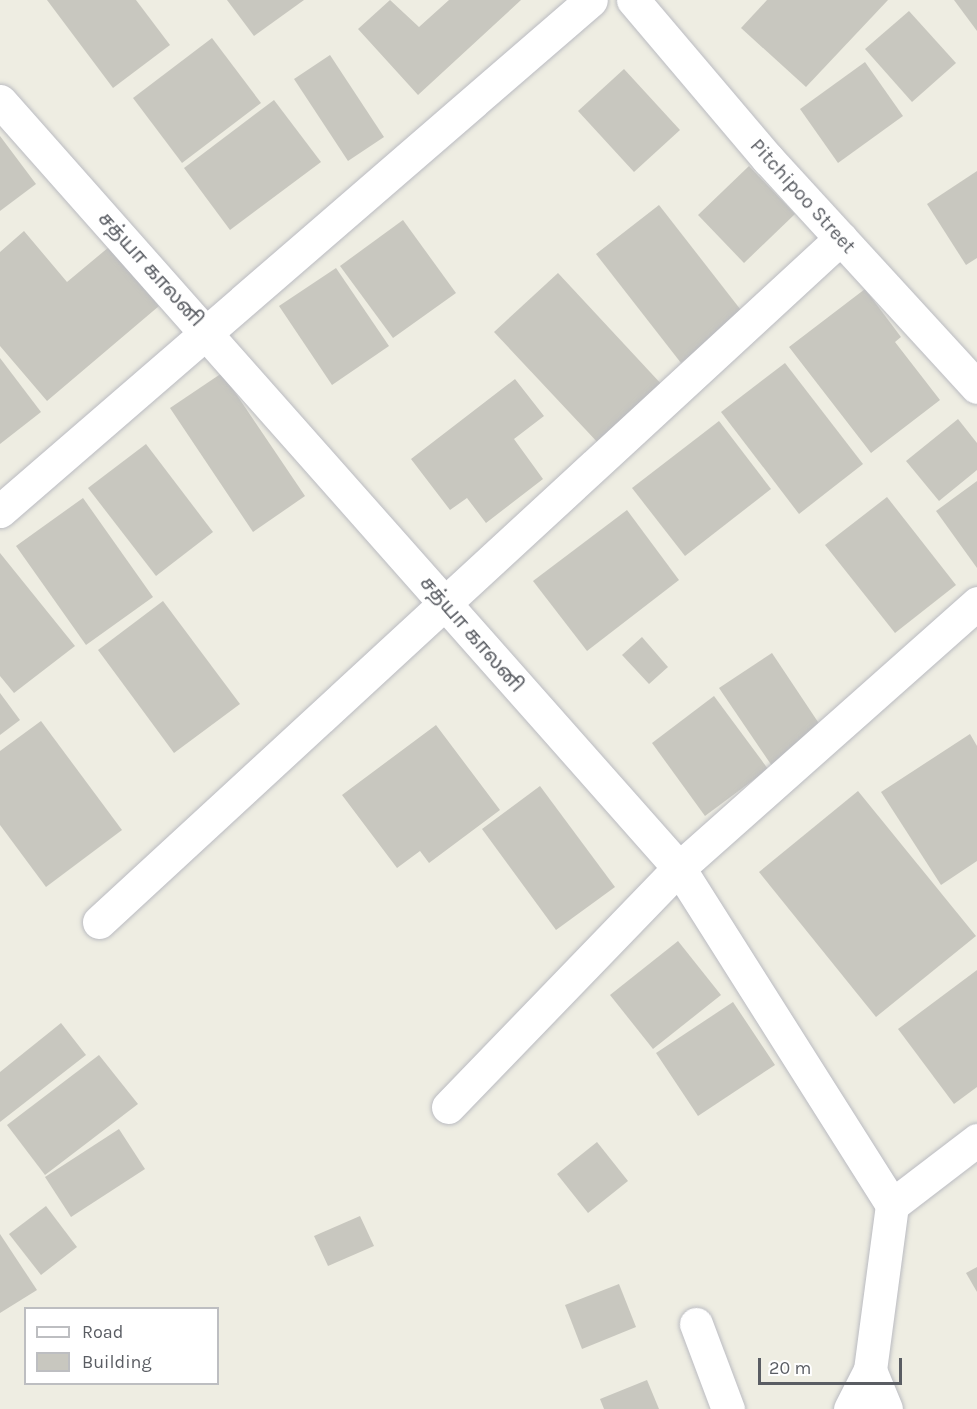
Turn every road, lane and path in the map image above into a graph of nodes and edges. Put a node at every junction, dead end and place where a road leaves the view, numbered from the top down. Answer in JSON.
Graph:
{"nodes":[{"id":1,"x":591,"y":0,"type":"edge"},
{"id":2,"x":633,"y":0,"type":"edge"},
{"id":3,"x":0,"y":100,"type":"edge"},
{"id":4,"x":841,"y":238,"type":"junction"},
{"id":5,"x":207,"y":332,"type":"junction"},
{"id":6,"x":977,"y":387,"type":"edge"},
{"id":7,"x":0,"y":511,"type":"edge"},
{"id":8,"x":977,"y":603,"type":"edge"},
{"id":9,"x":446,"y":604,"type":"junction"},
{"id":10,"x":679,"y":868,"type":"junction"},
{"id":11,"x":99,"y":922,"type":"dead end"},
{"id":12,"x":448,"y":1107,"type":"dead end"},
{"id":13,"x":977,"y":1140,"type":"edge"},
{"id":14,"x":892,"y":1205,"type":"junction"},
{"id":15,"x":696,"y":1324,"type":"dead end"},
{"id":16,"x":870,"y":1370,"type":"junction"},
{"id":17,"x":728,"y":1409,"type":"edge"},
{"id":18,"x":850,"y":1409,"type":"edge"},
{"id":19,"x":886,"y":1409,"type":"edge"}],
"edges":[{"from":1,"to":5,"type":"street"},
{"from":2,"to":4,"type":"street","name":"Pitchipoo Street"},
{"from":3,"to":5,"type":"street","name":"சத்யா காலனி"},
{"from":4,"to":6,"type":"street","name":"Pitchipoo Street"},
{"from":4,"to":9,"type":"street"},
{"from":5,"to":7,"type":"street"},
{"from":5,"to":9,"type":"street","name":"சத்யா காலனி"},
{"from":8,"to":10,"type":"street"},
{"from":9,"to":10,"type":"street","name":"சத்யா காலனி"},
{"from":9,"to":11,"type":"street"},
{"from":10,"to":12,"type":"street"},
{"from":10,"to":14,"type":"street","name":"சத்யா காலனி"},
{"from":13,"to":14,"type":"street"},
{"from":14,"to":16,"type":"street"},
{"from":15,"to":17,"type":"street"},
{"from":16,"to":18,"type":"street"},
{"from":16,"to":19,"type":"street"}]}
